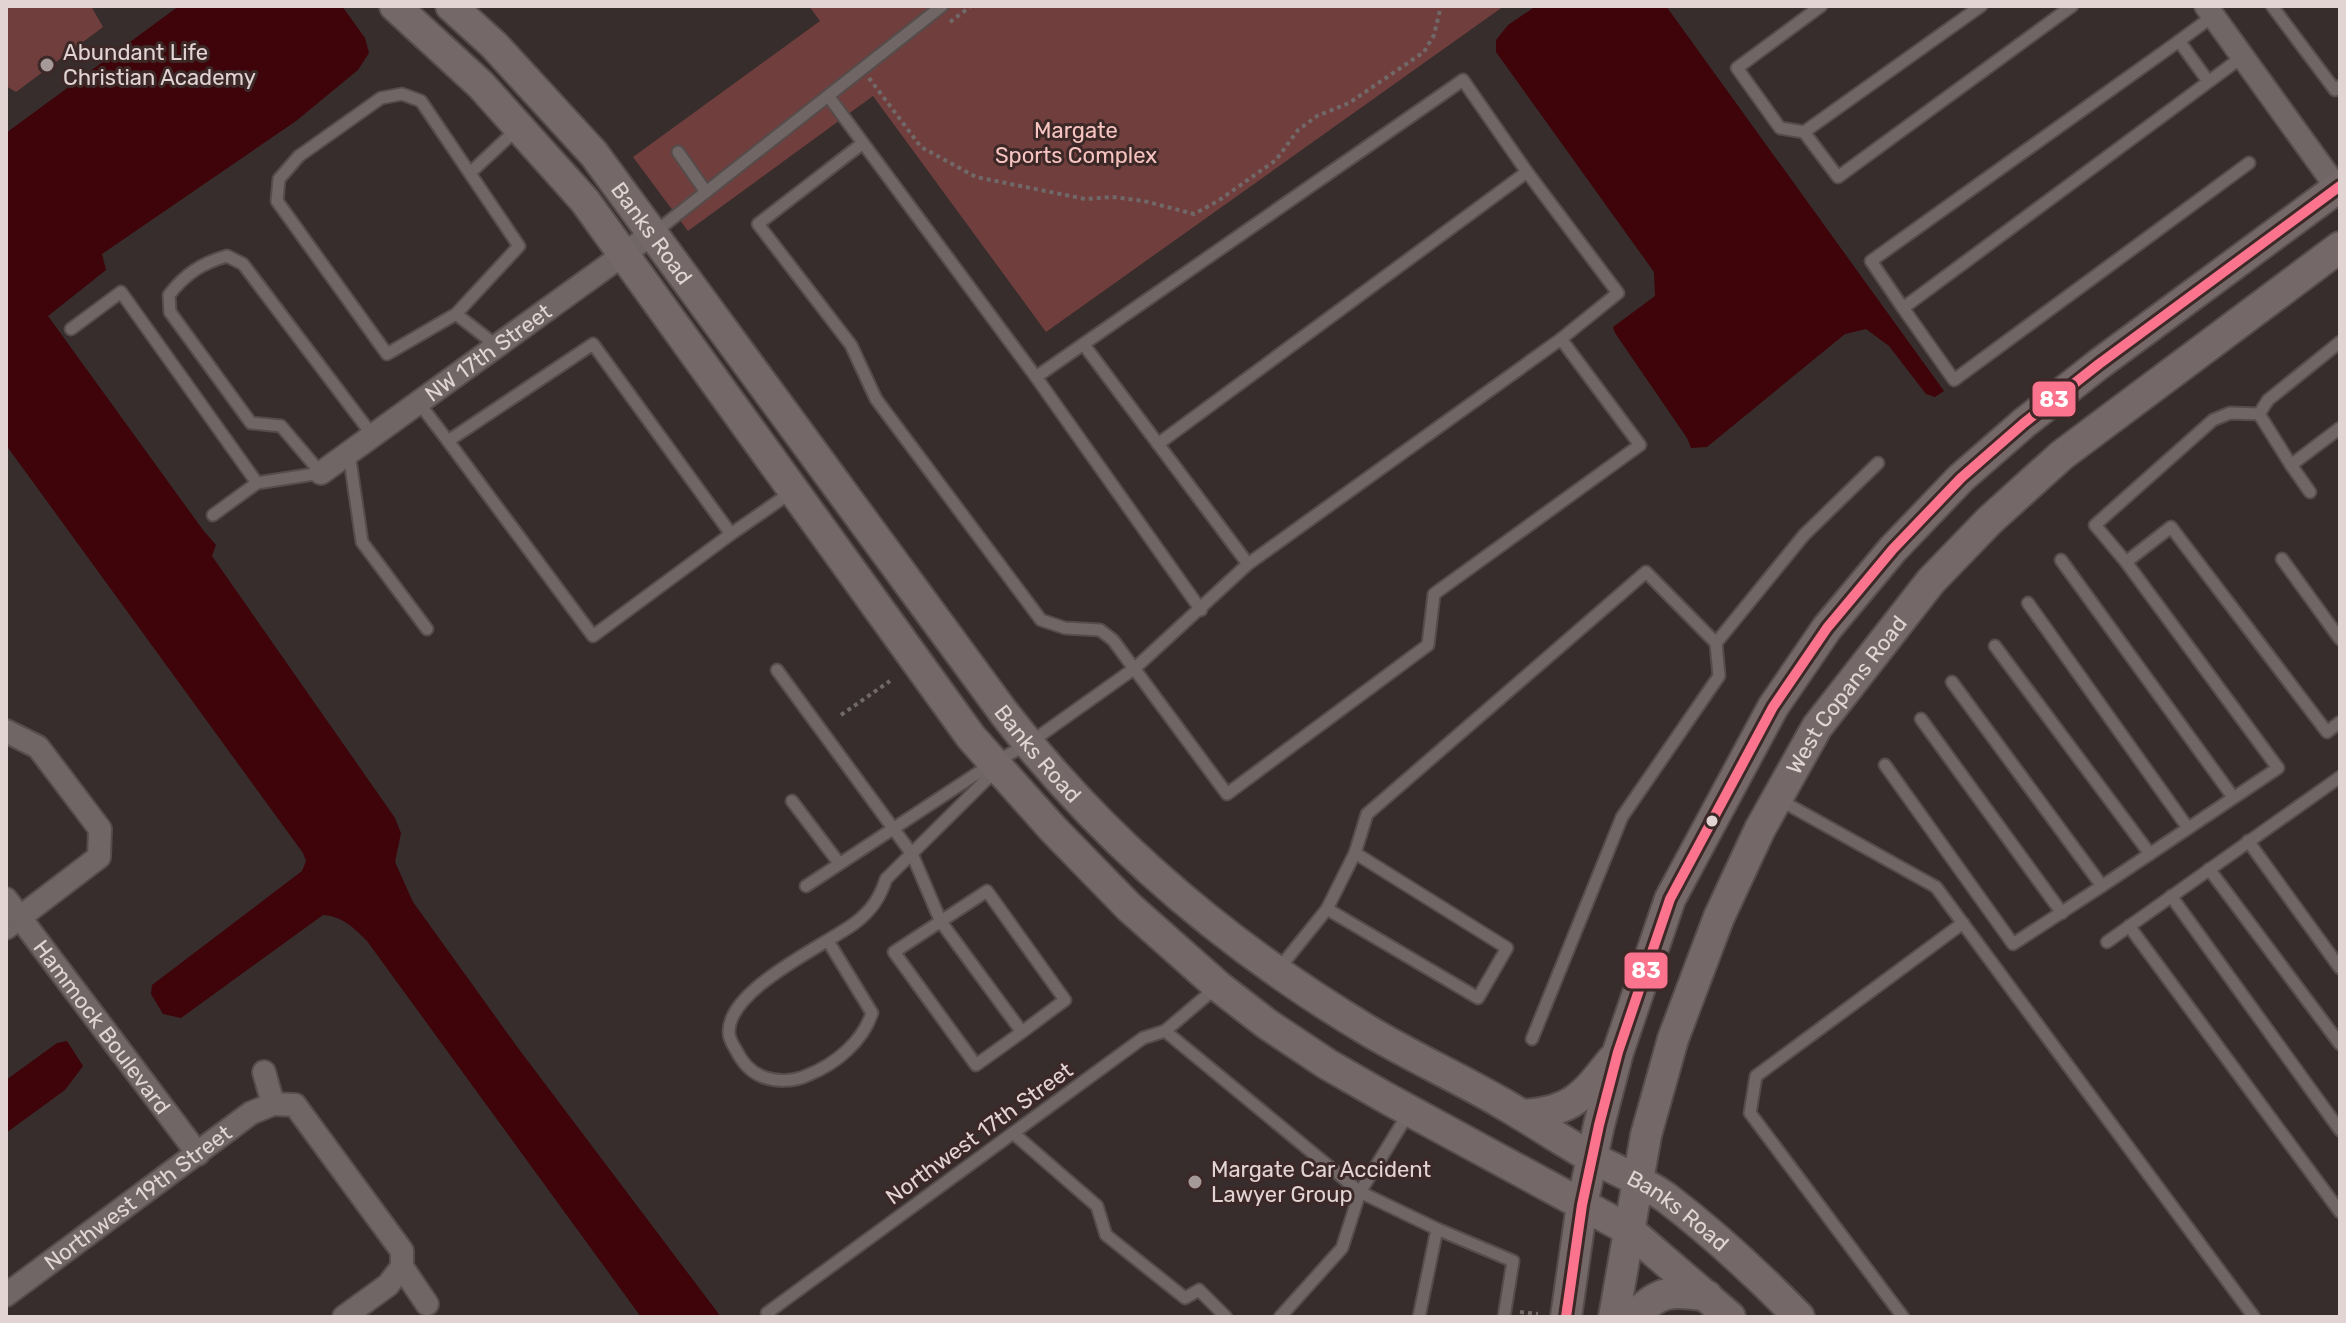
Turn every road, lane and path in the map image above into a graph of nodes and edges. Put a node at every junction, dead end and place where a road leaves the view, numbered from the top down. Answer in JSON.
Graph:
{"nodes":[{"id":1,"x":395,"y":6,"type":"edge"},
{"id":2,"x":451,"y":6,"type":"edge"},
{"id":3,"x":942,"y":6,"type":"edge"},
{"id":4,"x":1441,"y":6,"type":"edge"},
{"id":5,"x":1821,"y":6,"type":"edge"},
{"id":6,"x":1981,"y":6,"type":"edge"},
{"id":7,"x":2072,"y":6,"type":"edge"},
{"id":8,"x":2276,"y":8,"type":"edge"},
{"id":9,"x":2209,"y":11,"type":"edge"},
{"id":10,"x":2179,"y":41,"type":"junction"},
{"id":11,"x":2242,"y":57,"type":"junction"},
{"id":12,"x":872,"y":81,"type":"dead end"},
{"id":13,"x":2208,"y":81,"type":"junction"},
{"id":14,"x":2340,"y":86,"type":"edge"},
{"id":15,"x":829,"y":97,"type":"junction"},
{"id":16,"x":520,"y":126,"type":"junction"},
{"id":17,"x":1804,"y":132,"type":"junction"},
{"id":18,"x":863,"y":143,"type":"junction"},
{"id":19,"x":678,"y":152,"type":"dead end"},
{"id":20,"x":2249,"y":163,"type":"dead end"},
{"id":21,"x":1527,"y":172,"type":"junction"},
{"id":22,"x":470,"y":173,"type":"junction"},
{"id":23,"x":2339,"y":189,"type":"edge"},
{"id":24,"x":706,"y":192,"type":"junction"},
{"id":25,"x":653,"y":233,"type":"junction"},
{"id":26,"x":2340,"y":247,"type":"edge"},
{"id":27,"x":624,"y":255,"type":"junction"},
{"id":28,"x":1903,"y":308,"type":"junction"},
{"id":29,"x":456,"y":314,"type":"junction"},
{"id":30,"x":71,"y":329,"type":"dead end"},
{"id":31,"x":1561,"y":339,"type":"junction"},
{"id":32,"x":2340,"y":342,"type":"edge"},
{"id":33,"x":1084,"y":345,"type":"junction"},
{"id":34,"x":498,"y":346,"type":"junction"},
{"id":35,"x":1036,"y":377,"type":"junction"},
{"id":36,"x":419,"y":403,"type":"junction"},
{"id":37,"x":2259,"y":414,"type":"junction"},
{"id":38,"x":2340,"y":428,"type":"edge"},
{"id":39,"x":373,"y":436,"type":"junction"},
{"id":40,"x":448,"y":441,"type":"junction"},
{"id":41,"x":1158,"y":444,"type":"junction"},
{"id":42,"x":349,"y":453,"type":"junction"},
{"id":43,"x":1878,"y":463,"type":"dead end"},
{"id":44,"x":2291,"y":465,"type":"junction"},
{"id":45,"x":321,"y":473,"type":"junction"},
{"id":46,"x":257,"y":483,"type":"junction"},
{"id":47,"x":794,"y":491,"type":"junction"},
{"id":48,"x":2310,"y":492,"type":"dead end"},
{"id":49,"x":213,"y":515,"type":"dead end"},
{"id":50,"x":731,"y":534,"type":"junction"},
{"id":51,"x":2282,"y":559,"type":"dead end"},
{"id":52,"x":2061,"y":560,"type":"dead end"},
{"id":53,"x":2126,"y":562,"type":"junction"},
{"id":54,"x":1248,"y":564,"type":"junction"},
{"id":55,"x":2028,"y":603,"type":"dead end"},
{"id":56,"x":1201,"y":610,"type":"junction"},
{"id":57,"x":427,"y":629,"type":"dead end"},
{"id":58,"x":2340,"y":639,"type":"edge"},
{"id":59,"x":1716,"y":643,"type":"junction"},
{"id":60,"x":1995,"y":646,"type":"dead end"},
{"id":61,"x":1135,"y":668,"type":"junction"},
{"id":62,"x":777,"y":670,"type":"dead end"},
{"id":63,"x":890,"y":681,"type":"dead end"},
{"id":64,"x":1952,"y":682,"type":"dead end"},
{"id":65,"x":841,"y":715,"type":"dead end"},
{"id":66,"x":1921,"y":719,"type":"dead end"},
{"id":67,"x":2340,"y":722,"type":"edge"},
{"id":68,"x":6,"y":731,"type":"edge"},
{"id":69,"x":1028,"y":744,"type":"junction"},
{"id":70,"x":993,"y":763,"type":"junction"},
{"id":71,"x":1885,"y":765,"type":"dead end"},
{"id":72,"x":2340,"y":777,"type":"edge"},
{"id":73,"x":2233,"y":797,"type":"junction"},
{"id":74,"x":1777,"y":799,"type":"junction"},
{"id":75,"x":792,"y":801,"type":"dead end"},
{"id":76,"x":2188,"y":828,"type":"junction"},
{"id":77,"x":893,"y":829,"type":"junction"},
{"id":78,"x":2248,"y":841,"type":"junction"},
{"id":79,"x":1355,"y":853,"type":"junction"},
{"id":80,"x":912,"y":854,"type":"junction"},
{"id":81,"x":2150,"y":854,"type":"junction"},
{"id":82,"x":839,"y":863,"type":"junction"},
{"id":83,"x":2209,"y":869,"type":"junction"},
{"id":84,"x":806,"y":886,"type":"dead end"},
{"id":85,"x":2102,"y":886,"type":"junction"},
{"id":86,"x":2171,"y":896,"type":"junction"},
{"id":87,"x":6,"y":899,"type":"edge"},
{"id":88,"x":1327,"y":909,"type":"junction"},
{"id":89,"x":2062,"y":913,"type":"junction"},
{"id":90,"x":941,"y":922,"type":"junction"},
{"id":91,"x":13,"y":923,"type":"edge"},
{"id":92,"x":1963,"y":923,"type":"junction"},
{"id":93,"x":2129,"y":926,"type":"junction"},
{"id":94,"x":828,"y":941,"type":"junction"},
{"id":95,"x":2107,"y":942,"type":"dead end"},
{"id":96,"x":2340,"y":968,"type":"edge"},
{"id":97,"x":1277,"y":971,"type":"junction"},
{"id":98,"x":1218,"y":986,"type":"junction"},
{"id":99,"x":1165,"y":1031,"type":"junction"},
{"id":100,"x":1022,"y":1032,"type":"junction"},
{"id":101,"x":1532,"y":1039,"type":"dead end"},
{"id":102,"x":2340,"y":1044,"type":"edge"},
{"id":103,"x":1618,"y":1052,"type":"junction"},
{"id":104,"x":264,"y":1072,"type":"dead end"},
{"id":105,"x":273,"y":1104,"type":"junction"},
{"id":106,"x":1410,"y":1111,"type":"junction"},
{"id":107,"x":1522,"y":1115,"type":"junction"},
{"id":108,"x":2340,"y":1130,"type":"edge"},
{"id":109,"x":1013,"y":1133,"type":"junction"},
{"id":110,"x":198,"y":1154,"type":"junction"},
{"id":111,"x":1592,"y":1158,"type":"junction"},
{"id":112,"x":1639,"y":1181,"type":"junction"},
{"id":113,"x":1360,"y":1192,"type":"junction"},
{"id":114,"x":1582,"y":1205,"type":"junction"},
{"id":115,"x":2340,"y":1212,"type":"edge"},
{"id":116,"x":1437,"y":1229,"type":"junction"},
{"id":117,"x":1629,"y":1230,"type":"junction"},
{"id":118,"x":402,"y":1267,"type":"junction"},
{"id":119,"x":6,"y":1295,"type":"edge"},
{"id":120,"x":1707,"y":1296,"type":"junction"},
{"id":121,"x":427,"y":1304,"type":"dead end"},
{"id":122,"x":1520,"y":1312,"type":"dead end"},
{"id":123,"x":1552,"y":1316,"type":"edge"},
{"id":124,"x":344,"y":1317,"type":"edge"},
{"id":125,"x":770,"y":1317,"type":"edge"},
{"id":126,"x":1226,"y":1317,"type":"edge"},
{"id":127,"x":1280,"y":1317,"type":"edge"},
{"id":128,"x":1419,"y":1317,"type":"edge"},
{"id":129,"x":1504,"y":1317,"type":"edge"},
{"id":130,"x":1614,"y":1317,"type":"edge"},
{"id":131,"x":1634,"y":1317,"type":"edge"},
{"id":132,"x":1730,"y":1317,"type":"edge"},
{"id":133,"x":1799,"y":1317,"type":"edge"},
{"id":134,"x":1903,"y":1317,"type":"edge"},
{"id":135,"x":2254,"y":1317,"type":"edge"}],
"edges":[{"from":1,"to":16,"type":"street","name":"Banks Road"},
{"from":2,"to":25,"type":"street","name":"Banks Road"},
{"from":3,"to":15,"type":"lane"},
{"from":4,"to":12,"type":"path"},
{"from":5,"to":17,"type":"lane"},
{"from":6,"to":17,"type":"lane"},
{"from":7,"to":17,"type":"lane"},
{"from":8,"to":14,"type":"lane"},
{"from":9,"to":10,"type":"lane"},
{"from":9,"to":11,"type":"street"},
{"from":10,"to":13,"type":"lane"},
{"from":10,"to":28,"type":"lane"},
{"from":11,"to":13,"type":"lane"},
{"from":11,"to":23,"type":"street"},
{"from":13,"to":28,"type":"lane"},
{"from":15,"to":18,"type":"lane"},
{"from":15,"to":24,"type":"lane"},
{"from":16,"to":22,"type":"lane"},
{"from":16,"to":27,"type":"street","name":"Banks Road"},
{"from":18,"to":35,"type":"lane"},
{"from":18,"to":61,"type":"lane"},
{"from":19,"to":24,"type":"lane"},
{"from":20,"to":28,"type":"lane"},
{"from":21,"to":31,"type":"lane"},
{"from":21,"to":33,"type":"lane"},
{"from":21,"to":41,"type":"lane"},
{"from":22,"to":29,"type":"lane"},
{"from":22,"to":29,"type":"lane"},
{"from":23,"to":103,"type":"street"},
{"from":24,"to":25,"type":"lane"},
{"from":25,"to":27,"type":"street","name":"NW 17th Street"},
{"from":25,"to":69,"type":"street","name":"Banks Road"},
{"from":26,"to":74,"type":"street","name":"West Copans Road"},
{"from":27,"to":34,"type":"street","name":"NW 17th Street"},
{"from":27,"to":47,"type":"street","name":"Banks Road"},
{"from":29,"to":34,"type":"lane"},
{"from":30,"to":46,"type":"lane"},
{"from":31,"to":54,"type":"lane"},
{"from":31,"to":61,"type":"lane"},
{"from":32,"to":37,"type":"lane"},
{"from":33,"to":35,"type":"lane"},
{"from":33,"to":41,"type":"lane"},
{"from":34,"to":36,"type":"street","name":"NW 17th Street"},
{"from":35,"to":56,"type":"lane"},
{"from":36,"to":39,"type":"street","name":"NW 17th Street"},
{"from":36,"to":40,"type":"lane"},
{"from":37,"to":44,"type":"lane"},
{"from":37,"to":53,"type":"lane"},
{"from":38,"to":44,"type":"lane"},
{"from":39,"to":42,"type":"street","name":"NW 17th Street"},
{"from":39,"to":45,"type":"lane"},
{"from":40,"to":50,"type":"lane"},
{"from":40,"to":50,"type":"lane"},
{"from":41,"to":54,"type":"lane"},
{"from":42,"to":45,"type":"street","name":"NW 17th Street"},
{"from":42,"to":57,"type":"lane"},
{"from":43,"to":59,"type":"lane"},
{"from":44,"to":48,"type":"lane"},
{"from":45,"to":46,"type":"lane"},
{"from":46,"to":49,"type":"lane"},
{"from":47,"to":50,"type":"lane"},
{"from":47,"to":70,"type":"street","name":"Banks Road"},
{"from":51,"to":58,"type":"lane"},
{"from":52,"to":73,"type":"lane"},
{"from":53,"to":67,"type":"lane"},
{"from":53,"to":73,"type":"lane"},
{"from":54,"to":56,"type":"lane"},
{"from":55,"to":76,"type":"lane"},
{"from":56,"to":61,"type":"lane"},
{"from":59,"to":79,"type":"lane"},
{"from":59,"to":101,"type":"lane"},
{"from":60,"to":81,"type":"lane"},
{"from":61,"to":69,"type":"lane"},
{"from":62,"to":77,"type":"lane"},
{"from":63,"to":65,"type":"path"},
{"from":64,"to":85,"type":"lane"},
{"from":66,"to":89,"type":"lane"},
{"from":68,"to":91,"type":"street"},
{"from":69,"to":70,"type":"lane"},
{"from":69,"to":97,"type":"street","name":"Banks Road"},
{"from":70,"to":77,"type":"lane"},
{"from":70,"to":80,"type":"lane"},
{"from":70,"to":98,"type":"street","name":"Banks Road"},
{"from":71,"to":89,"type":"lane"},
{"from":72,"to":78,"type":"lane"},
{"from":73,"to":76,"type":"lane"},
{"from":74,"to":92,"type":"lane"},
{"from":74,"to":112,"type":"street","name":"West Copans Road"},
{"from":75,"to":82,"type":"lane"},
{"from":76,"to":81,"type":"lane"},
{"from":77,"to":80,"type":"lane"},
{"from":77,"to":82,"type":"lane"},
{"from":78,"to":83,"type":"lane"},
{"from":78,"to":96,"type":"lane"},
{"from":79,"to":88,"type":"lane"},
{"from":79,"to":88,"type":"lane"},
{"from":80,"to":90,"type":"lane"},
{"from":80,"to":94,"type":"lane"},
{"from":81,"to":85,"type":"lane"},
{"from":82,"to":84,"type":"lane"},
{"from":83,"to":86,"type":"lane"},
{"from":83,"to":102,"type":"lane"},
{"from":85,"to":89,"type":"lane"},
{"from":86,"to":93,"type":"lane"},
{"from":86,"to":108,"type":"lane"},
{"from":87,"to":91,"type":"street","name":"Hammock Boulevard"},
{"from":88,"to":97,"type":"lane"},
{"from":90,"to":100,"type":"lane"},
{"from":90,"to":100,"type":"lane"},
{"from":90,"to":100,"type":"lane"},
{"from":91,"to":110,"type":"street","name":"Hammock Boulevard"},
{"from":92,"to":134,"type":"lane"},
{"from":92,"to":135,"type":"lane"},
{"from":93,"to":95,"type":"lane"},
{"from":93,"to":115,"type":"lane"},
{"from":94,"to":94,"type":"lane"},
{"from":97,"to":107,"type":"street","name":"Banks Road"},
{"from":98,"to":99,"type":"lane","name":"Northwest 17th Street"},
{"from":98,"to":106,"type":"street","name":"Banks Road"},
{"from":99,"to":109,"type":"lane","name":"Northwest 17th Street"},
{"from":99,"to":113,"type":"lane"},
{"from":103,"to":107,"type":"street"},
{"from":103,"to":111,"type":"street"},
{"from":104,"to":105,"type":"street"},
{"from":105,"to":110,"type":"street","name":"Northwest 19th Street"},
{"from":105,"to":118,"type":"street"},
{"from":106,"to":113,"type":"lane"},
{"from":106,"to":114,"type":"street","name":"Banks Road"},
{"from":107,"to":111,"type":"street","name":"Banks Road"},
{"from":109,"to":125,"type":"lane","name":"Northwest 17th Street"},
{"from":109,"to":126,"type":"lane"},
{"from":110,"to":119,"type":"street","name":"Northwest 19th Street"},
{"from":111,"to":112,"type":"street","name":"Banks Road"},
{"from":111,"to":114,"type":"street"},
{"from":112,"to":117,"type":"street","name":"West Copans Road"},
{"from":112,"to":133,"type":"street","name":"Banks Road"},
{"from":113,"to":116,"type":"lane"},
{"from":113,"to":127,"type":"lane"},
{"from":114,"to":117,"type":"street","name":"Banks Road"},
{"from":114,"to":123,"type":"street"},
{"from":116,"to":128,"type":"lane"},
{"from":116,"to":129,"type":"lane"},
{"from":117,"to":120,"type":"street","name":"Banks Road"},
{"from":117,"to":130,"type":"street","name":"West Copans Road"},
{"from":118,"to":121,"type":"street"},
{"from":118,"to":124,"type":"street"},
{"from":120,"to":131,"type":"street"},
{"from":120,"to":132,"type":"street","name":"Banks Road"},
{"from":122,"to":123,"type":"path"}]}
